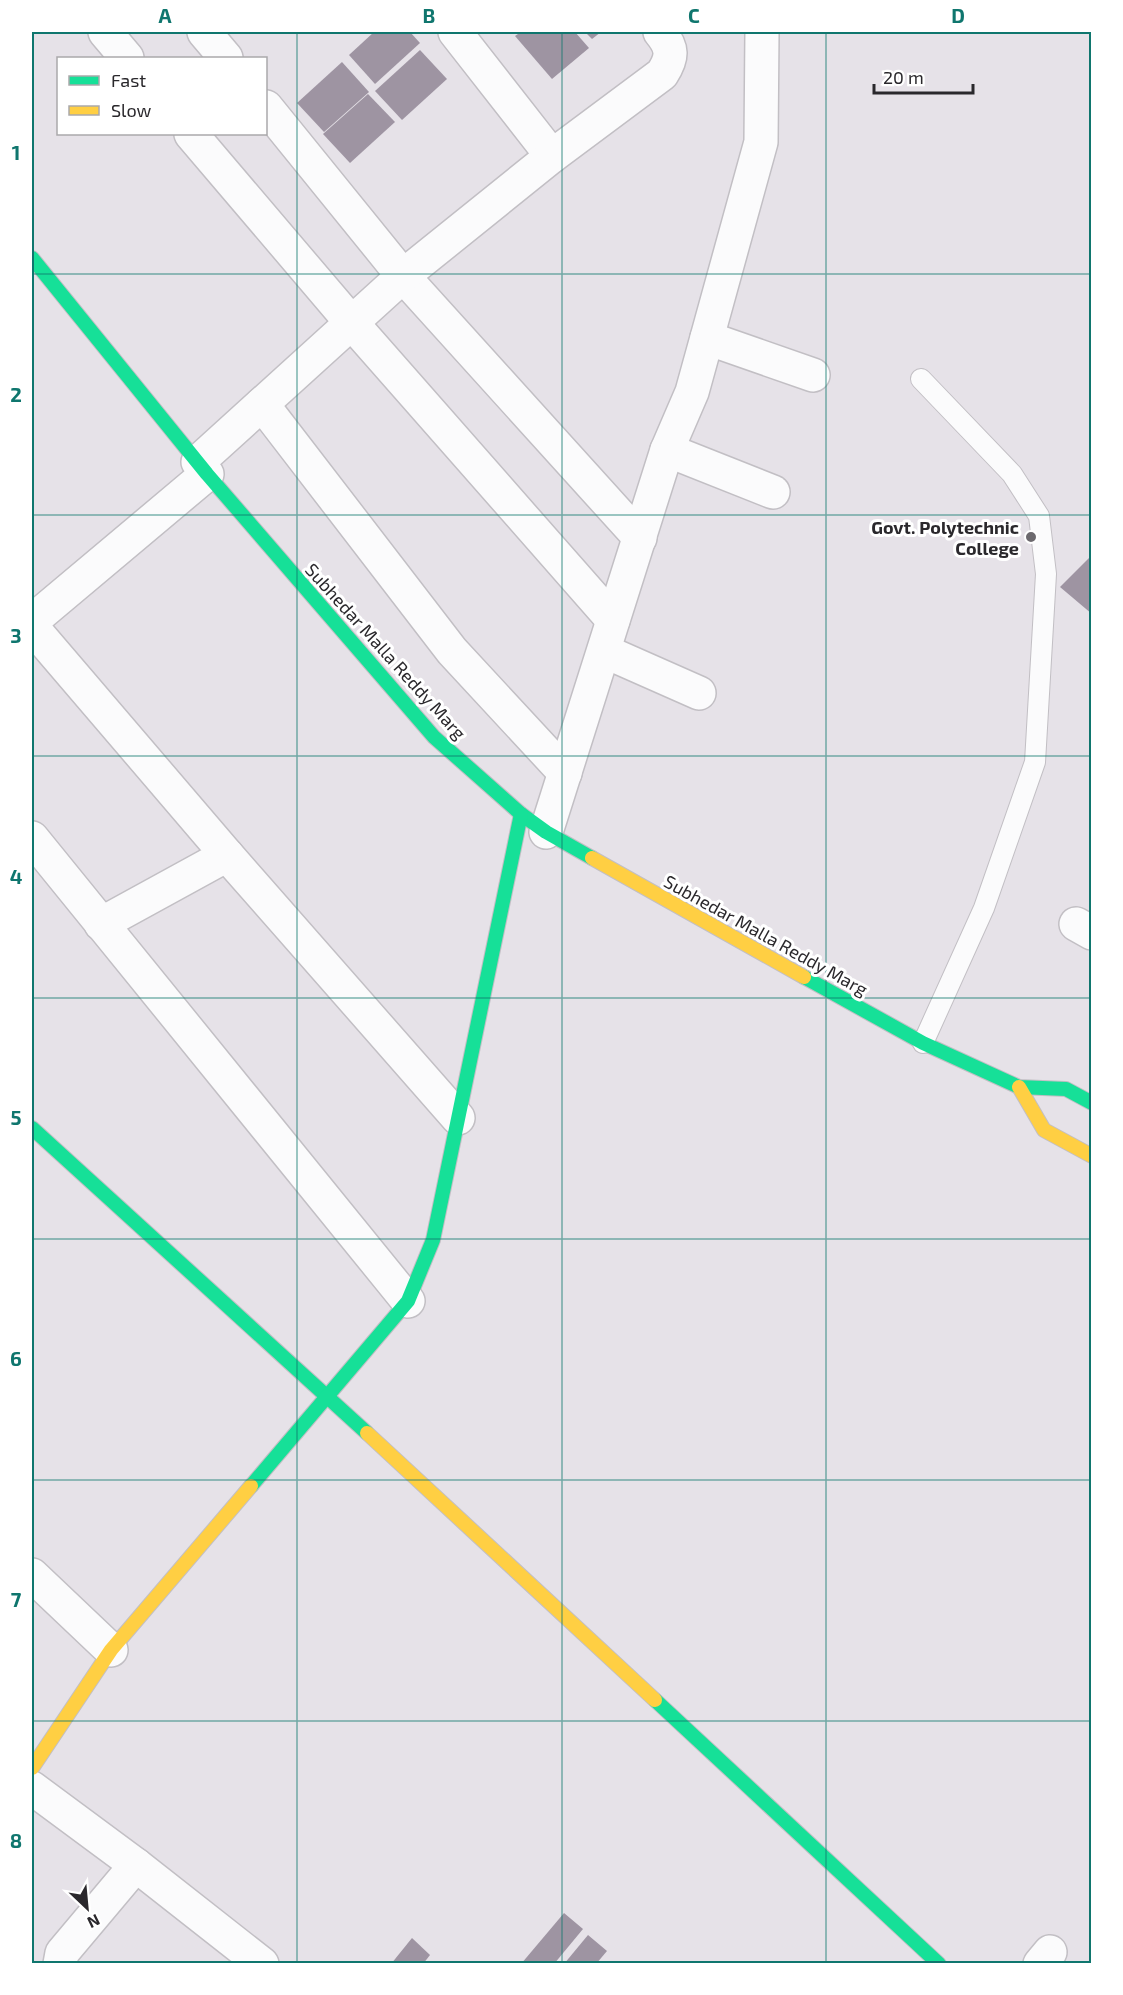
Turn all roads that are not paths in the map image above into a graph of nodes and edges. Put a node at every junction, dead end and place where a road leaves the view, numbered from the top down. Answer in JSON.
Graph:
{"nodes":[{"id":1,"x":105,"y":32,"type":"edge"},
{"id":2,"x":204,"y":32,"type":"edge"},
{"id":3,"x":455,"y":32,"type":"edge"},
{"id":4,"x":660,"y":32,"type":"edge"},
{"id":5,"x":762,"y":32,"type":"edge"},
{"id":6,"x":127,"y":57,"type":"edge"},
{"id":7,"x":225,"y":57,"type":"edge"},
{"id":8,"x":267,"y":108,"type":"edge"},
{"id":9,"x":192,"y":135,"type":"edge"},
{"id":10,"x":552,"y":156,"type":"junction"},
{"id":11,"x":32,"y":258,"type":"edge"},
{"id":12,"x":403,"y":276,"type":"junction"},
{"id":13,"x":351,"y":322,"type":"junction"},
{"id":14,"x":707,"y":338,"type":"junction"},
{"id":15,"x":813,"y":375,"type":"dead end"},
{"id":16,"x":921,"y":379,"type":"dead end"},
{"id":17,"x":262,"y":404,"type":"junction"},
{"id":18,"x":667,"y":450,"type":"junction"},
{"id":19,"x":203,"y":468,"type":"junction"},
{"id":20,"x":773,"y":492,"type":"dead end"},
{"id":21,"x":640,"y":538,"type":"junction"},
{"id":22,"x":613,"y":620,"type":"junction"},
{"id":23,"x":32,"y":621,"type":"edge"},
{"id":24,"x":32,"y":627,"type":"edge"},
{"id":25,"x":604,"y":651,"type":"junction"},
{"id":26,"x":699,"y":693,"type":"dead end"},
{"id":27,"x":565,"y":773,"type":"junction"},
{"id":28,"x":533,"y":823,"type":"junction"},
{"id":29,"x":32,"y":838,"type":"edge"},
{"id":30,"x":226,"y":855,"type":"junction"},
{"id":31,"x":101,"y":924,"type":"junction"},
{"id":32,"x":923,"y":1043,"type":"junction"},
{"id":33,"x":1019,"y":1087,"type":"junction"},
{"id":34,"x":1092,"y":1103,"type":"edge"},
{"id":35,"x":458,"y":1118,"type":"junction"},
{"id":36,"x":32,"y":1128,"type":"edge"},
{"id":37,"x":1092,"y":1156,"type":"edge"},
{"id":38,"x":408,"y":1301,"type":"junction"},
{"id":39,"x":328,"y":1397,"type":"junction"},
{"id":40,"x":32,"y":1575,"type":"edge"},
{"id":41,"x":111,"y":1650,"type":"junction"},
{"id":42,"x":32,"y":1768,"type":"edge"},
{"id":43,"x":38,"y":1802,"type":"edge"},
{"id":44,"x":136,"y":1865,"type":"junction"},
{"id":45,"x":60,"y":1964,"type":"edge"},
{"id":46,"x":262,"y":1964,"type":"edge"},
{"id":47,"x":939,"y":1964,"type":"edge"}],
"edges":[{"from":1,"to":6,"type":"street"},
{"from":2,"to":7,"type":"street"},
{"from":3,"to":10,"type":"street"},
{"from":4,"to":10,"type":"street"},
{"from":5,"to":14,"type":"street"},
{"from":8,"to":12,"type":"street"},
{"from":9,"to":13,"type":"street"},
{"from":10,"to":12,"type":"street"},
{"from":11,"to":19,"type":"street","name":"Subhedar Malla Reddy Marg"},
{"from":12,"to":13,"type":"street"},
{"from":12,"to":21,"type":"street"},
{"from":13,"to":17,"type":"street"},
{"from":13,"to":22,"type":"street"},
{"from":14,"to":15,"type":"street"},
{"from":14,"to":18,"type":"street"},
{"from":16,"to":32,"type":"lane"},
{"from":17,"to":19,"type":"street"},
{"from":17,"to":27,"type":"street"},
{"from":18,"to":20,"type":"street"},
{"from":18,"to":21,"type":"street"},
{"from":19,"to":23,"type":"street"},
{"from":19,"to":28,"type":"street","name":"Subhedar Malla Reddy Marg"},
{"from":21,"to":22,"type":"street"},
{"from":22,"to":25,"type":"street"},
{"from":24,"to":30,"type":"street"},
{"from":25,"to":26,"type":"street"},
{"from":25,"to":27,"type":"street"},
{"from":27,"to":28,"type":"street"},
{"from":28,"to":32,"type":"street","name":"Subhedar Malla Reddy Marg"},
{"from":28,"to":35,"type":"street"},
{"from":29,"to":31,"type":"street"},
{"from":30,"to":31,"type":"street"},
{"from":30,"to":35,"type":"street"},
{"from":31,"to":38,"type":"street"},
{"from":32,"to":33,"type":"street","name":"Subhedar Malla Reddy Marg"},
{"from":33,"to":34,"type":"street","name":"Subhedar Malla Reddy Marg"},
{"from":33,"to":37,"type":"street"},
{"from":35,"to":38,"type":"street"},
{"from":36,"to":39,"type":"street"},
{"from":38,"to":39,"type":"street"},
{"from":39,"to":41,"type":"street"},
{"from":39,"to":47,"type":"street"},
{"from":40,"to":41,"type":"street"},
{"from":41,"to":42,"type":"street"},
{"from":43,"to":44,"type":"street"},
{"from":44,"to":45,"type":"street"},
{"from":44,"to":46,"type":"street"}]}
